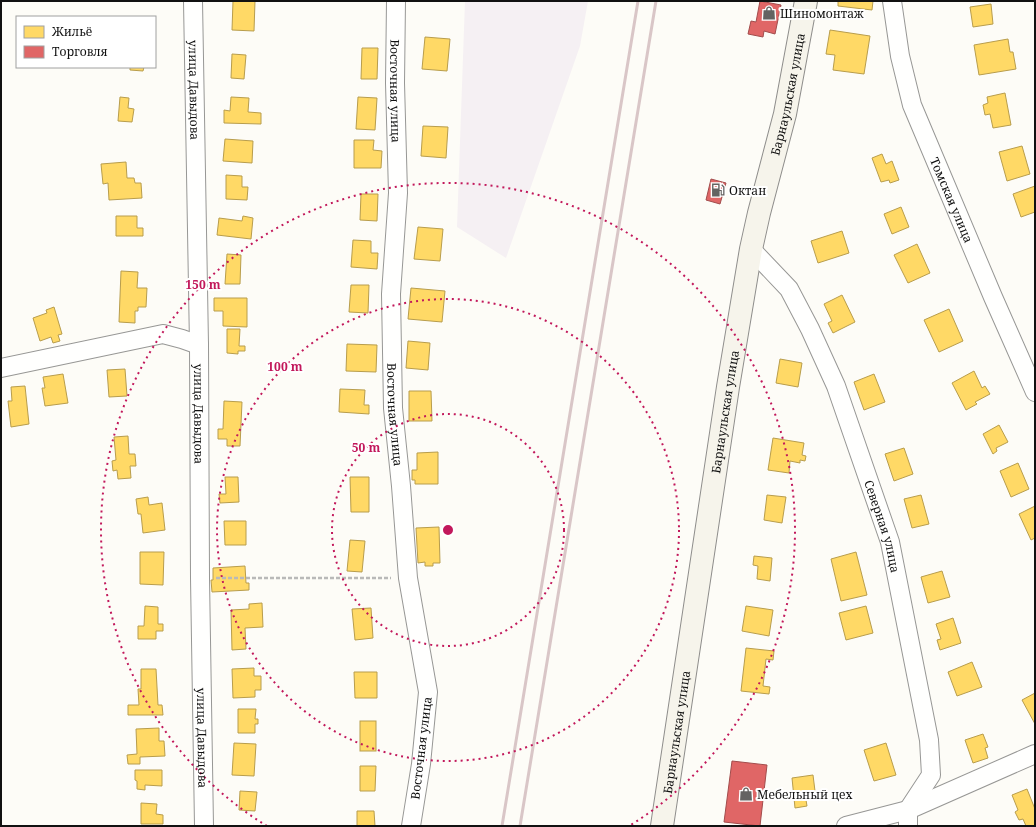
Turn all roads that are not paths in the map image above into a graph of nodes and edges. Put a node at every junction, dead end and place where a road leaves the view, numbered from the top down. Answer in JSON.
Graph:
{"nodes":[{"id":1,"x":193,"y":1,"type":"edge"},
{"id":2,"x":396,"y":1,"type":"edge"},
{"id":3,"x":806,"y":1,"type":"edge"},
{"id":4,"x":892,"y":1,"type":"edge"},
{"id":5,"x":751,"y":249,"type":"junction"},
{"id":6,"x":199,"y":345,"type":"junction"},
{"id":7,"x":1,"y":368,"type":"edge"},
{"id":8,"x":1035,"y":392,"type":"edge"},
{"id":9,"x":1035,"y":754,"type":"edge"},
{"id":10,"x":908,"y":818,"type":"edge"},
{"id":11,"x":204,"y":826,"type":"edge"},
{"id":12,"x":411,"y":826,"type":"edge"},
{"id":13,"x":662,"y":826,"type":"edge"},
{"id":14,"x":846,"y":826,"type":"edge"}],
"edges":[{"from":1,"to":6,"type":"street","name":"улица Давыдова"},
{"from":2,"to":12,"type":"street","name":"Восточная улица"},
{"from":3,"to":5,"type":"street","name":"Барнаульская улица"},
{"from":4,"to":8,"type":"street","name":"Томская улица"},
{"from":5,"to":10,"type":"street","name":"Северная улица"},
{"from":5,"to":13,"type":"street","name":"Барнаульская улица"},
{"from":6,"to":7,"type":"street"},
{"from":6,"to":11,"type":"street","name":"улица Давыдова"},
{"from":9,"to":10,"type":"street"},
{"from":10,"to":14,"type":"street"}]}
